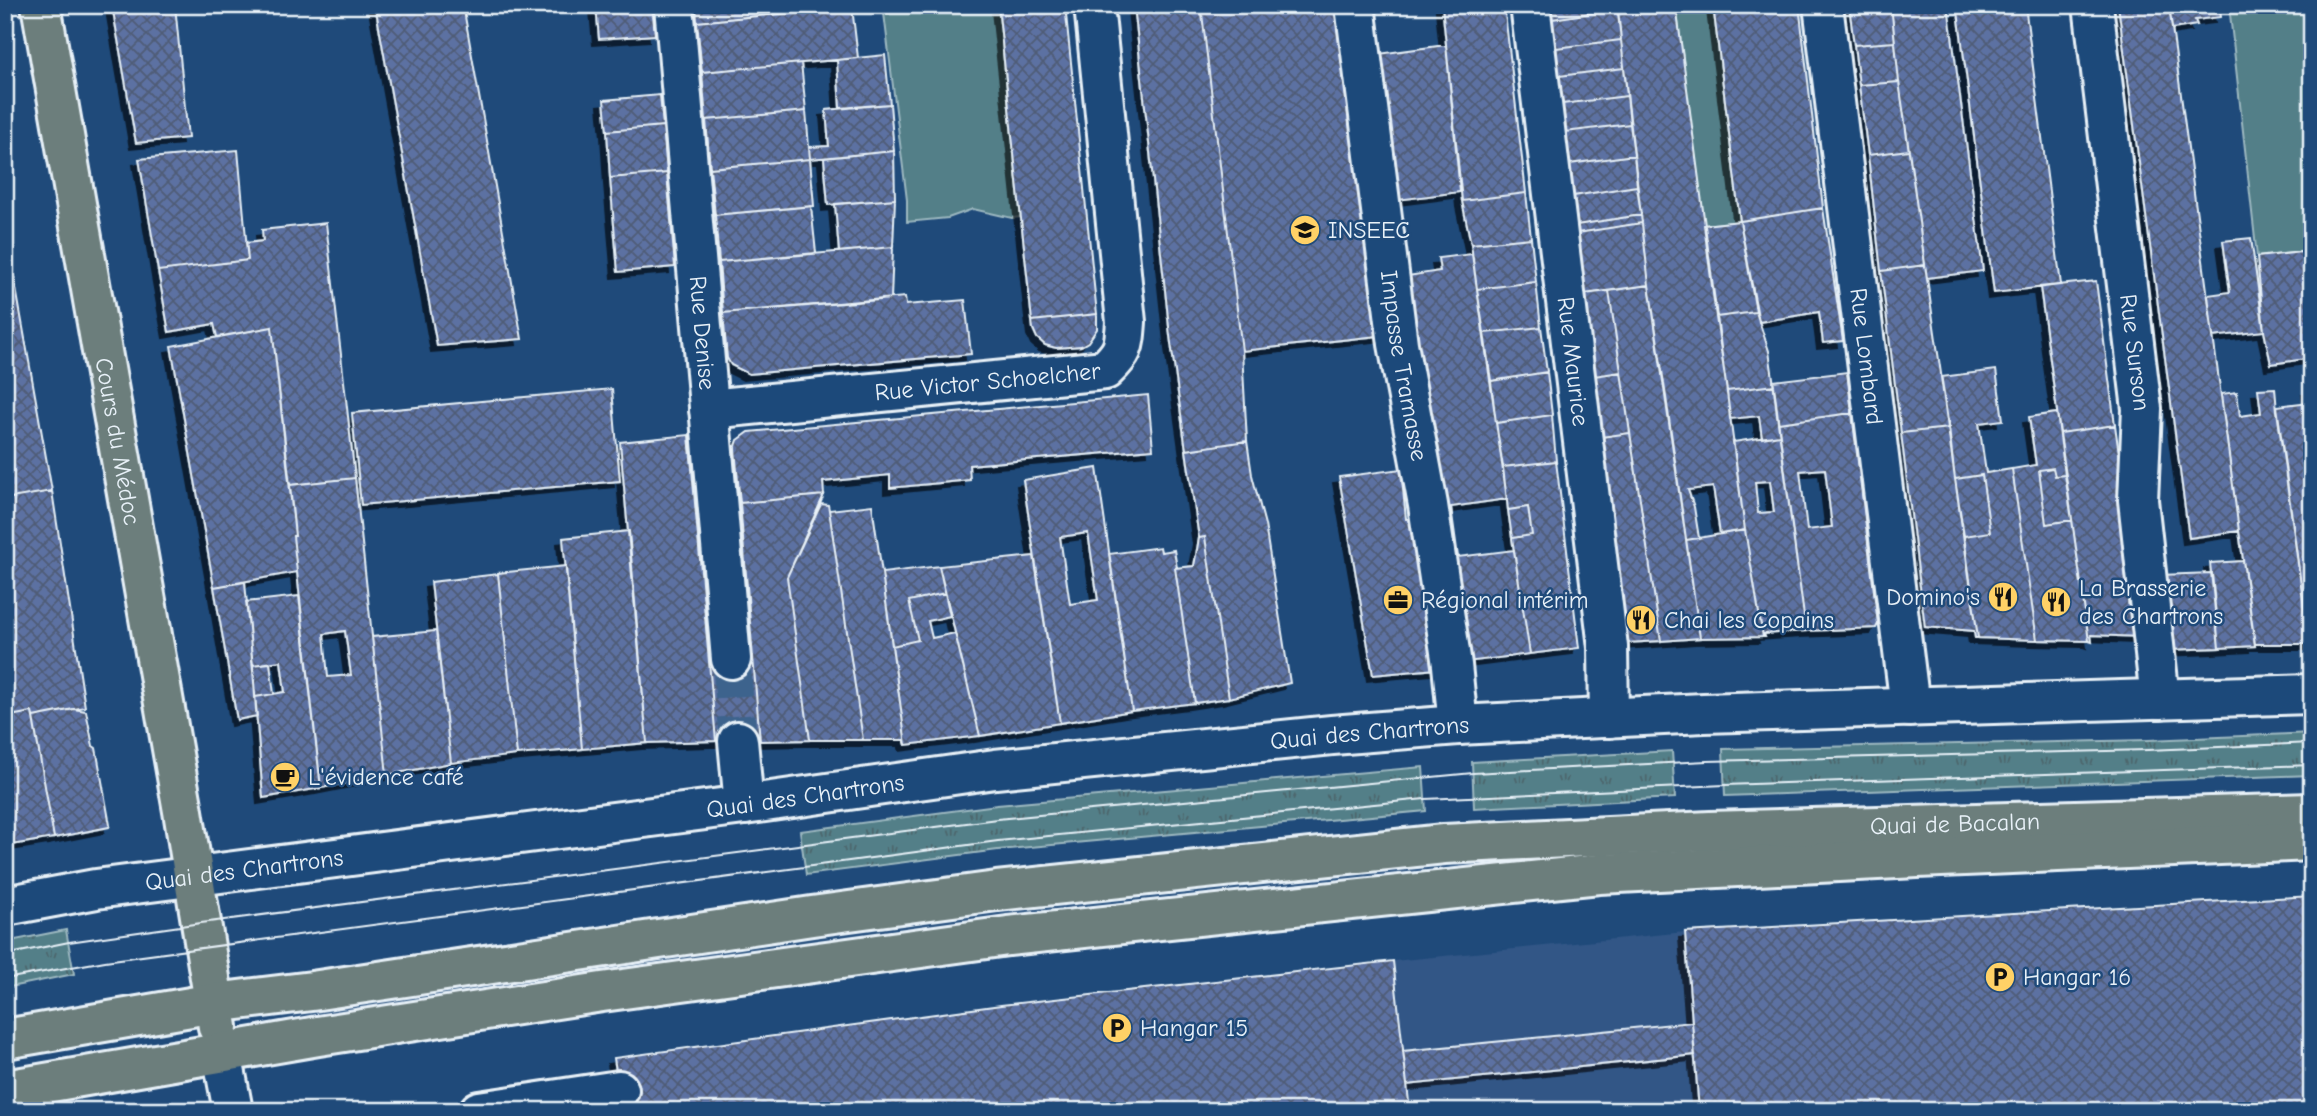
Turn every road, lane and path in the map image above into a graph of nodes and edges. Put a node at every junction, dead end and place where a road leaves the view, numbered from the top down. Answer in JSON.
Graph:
{"nodes":[{"id":1,"x":41,"y":5,"type":"edge"},
{"id":2,"x":674,"y":5,"type":"edge"},
{"id":3,"x":1094,"y":5,"type":"edge"},
{"id":4,"x":1355,"y":5,"type":"edge"},
{"id":5,"x":1530,"y":5,"type":"edge"},
{"id":6,"x":1823,"y":5,"type":"edge"},
{"id":7,"x":2093,"y":5,"type":"edge"},
{"id":8,"x":709,"y":409,"type":"junction"},
{"id":9,"x":731,"y":659,"type":"tunnel mouth"},
{"id":10,"x":2312,"y":694,"type":"edge"},
{"id":11,"x":2160,"y":699,"type":"junction"},
{"id":12,"x":1910,"y":707,"type":"junction"},
{"id":13,"x":1609,"y":718,"type":"junction"},
{"id":14,"x":1458,"y":725,"type":"junction"},
{"id":15,"x":738,"y":741,"type":"tunnel mouth"},
{"id":16,"x":744,"y":805,"type":"junction"},
{"id":17,"x":2312,"y":813,"type":"edge"},
{"id":18,"x":2312,"y":841,"type":"edge"},
{"id":19,"x":193,"y":876,"type":"junction"},
{"id":20,"x":5,"y":906,"type":"edge"},
{"id":21,"x":214,"y":1003,"type":"junction"},
{"id":22,"x":5,"y":1039,"type":"edge"},
{"id":23,"x":222,"y":1053,"type":"junction"},
{"id":24,"x":5,"y":1090,"type":"edge"},
{"id":25,"x":619,"y":1090,"type":"dead end"},
{"id":26,"x":233,"y":1111,"type":"edge"},
{"id":27,"x":479,"y":1111,"type":"edge"}],
"edges":[{"from":1,"to":19,"type":"main road","name":"Cours du Médoc"},
{"from":2,"to":8,"type":"street","name":"Rue Denise"},
{"from":3,"to":8,"type":"street","name":"Rue Victor Schoelcher"},
{"from":4,"to":14,"type":"street","name":"Impasse Tramasse"},
{"from":5,"to":13,"type":"street","name":"Rue Maurice"},
{"from":6,"to":12,"type":"street","name":"Rue Lombard"},
{"from":7,"to":11,"type":"street","name":"Rue Surson"},
{"from":8,"to":9,"type":"street","name":"Rue Denise"},
{"from":10,"to":11,"type":"street"},
{"from":11,"to":12,"type":"street"},
{"from":12,"to":13,"type":"street"},
{"from":13,"to":14,"type":"street","name":"Quai des Chartrons"},
{"from":14,"to":16,"type":"street","name":"Quai des Chartrons"},
{"from":15,"to":16,"type":"street"},
{"from":16,"to":19,"type":"street","name":"Quai des Chartrons"},
{"from":17,"to":21,"type":"main road","name":"Quai de Bacalan"},
{"from":18,"to":23,"type":"main road","name":"Quai de Bacalan"},
{"from":19,"to":20,"type":"street","name":"Quai des Chartrons"},
{"from":19,"to":21,"type":"main road","name":"Cours du Médoc"},
{"from":21,"to":22,"type":"main road"},
{"from":21,"to":23,"type":"main road","name":"Cours du Médoc"},
{"from":23,"to":24,"type":"main road"},
{"from":23,"to":26,"type":"street"},
{"from":25,"to":27,"type":"street"}]}
